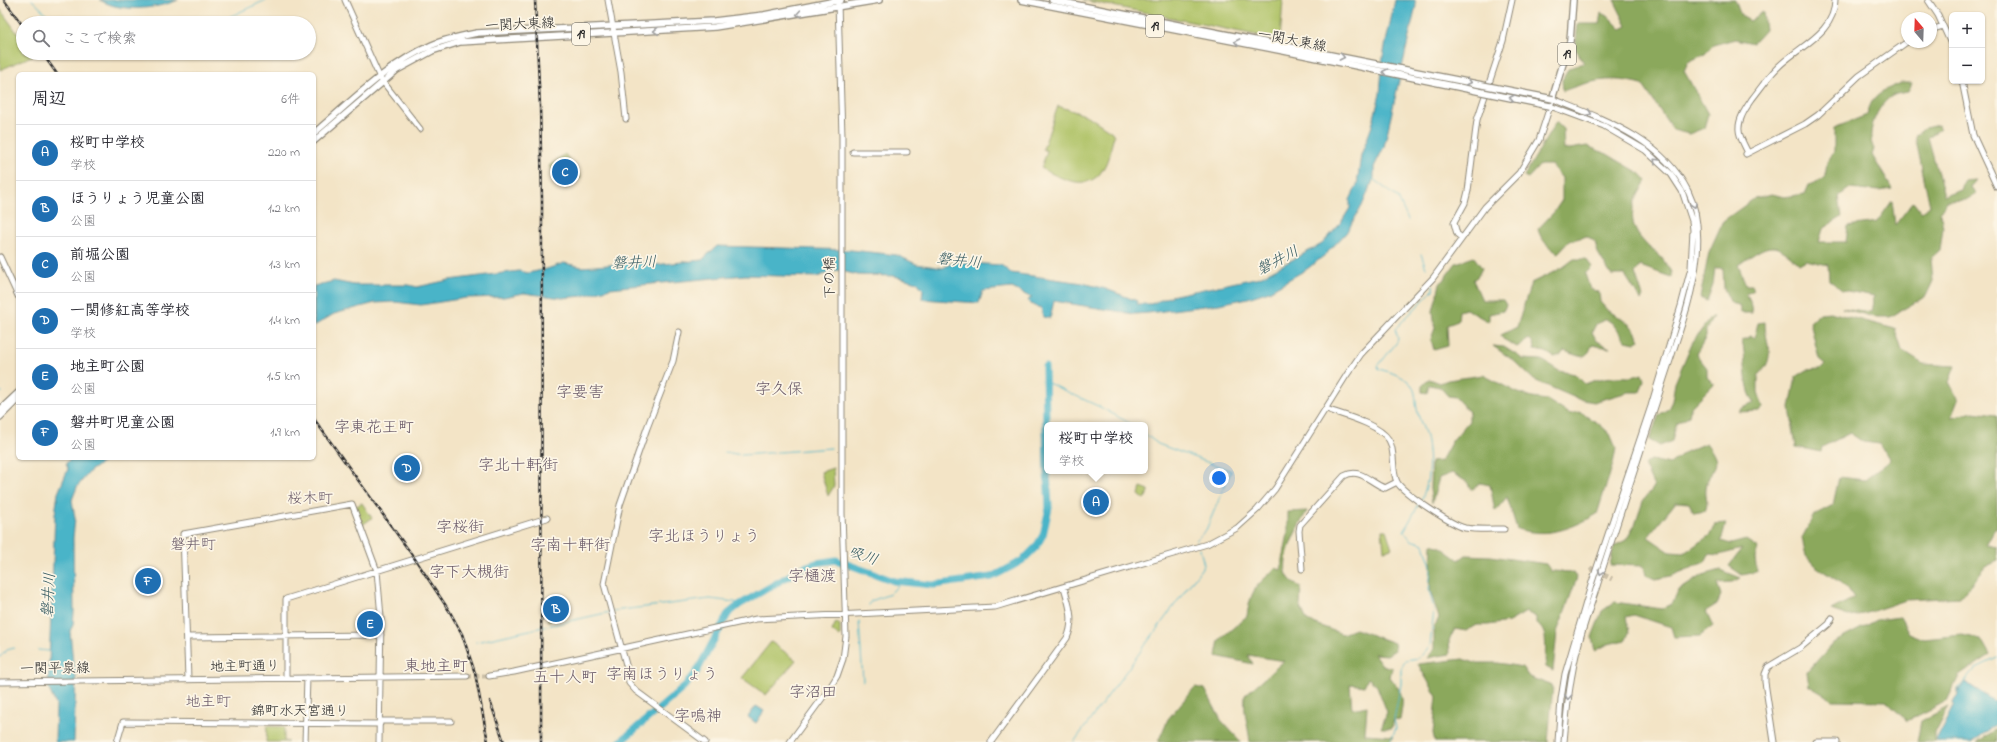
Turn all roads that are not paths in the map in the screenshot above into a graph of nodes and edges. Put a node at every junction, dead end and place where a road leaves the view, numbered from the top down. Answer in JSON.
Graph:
{"nodes":[{"id":1,"x":344,"y":0,"type":"edge"},
{"id":2,"x":608,"y":0,"type":"edge"},
{"id":3,"x":839,"y":0,"type":"edge"},
{"id":4,"x":879,"y":0,"type":"edge"},
{"id":5,"x":1020,"y":0,"type":"edge"},
{"id":6,"x":1052,"y":0,"type":"edge"},
{"id":7,"x":1512,"y":0,"type":"edge"},
{"id":8,"x":1573,"y":0,"type":"edge"},
{"id":9,"x":1834,"y":0,"type":"edge"},
{"id":10,"x":1928,"y":0,"type":"edge"},
{"id":11,"x":1073,"y":2,"type":"edge"},
{"id":12,"x":838,"y":8,"type":"junction"},
{"id":13,"x":1943,"y":26,"type":"junction"},
{"id":14,"x":1937,"y":28,"type":"edge"},
{"id":15,"x":614,"y":29,"type":"junction"},
{"id":16,"x":1949,"y":39,"type":"edge"},
{"id":17,"x":1901,"y":46,"type":"edge"},
{"id":18,"x":1289,"y":50,"type":"junction"},
{"id":19,"x":381,"y":80,"type":"junction"},
{"id":20,"x":1963,"y":84,"type":"edge"},
{"id":21,"x":1553,"y":99,"type":"junction"},
{"id":22,"x":1550,"y":106,"type":"junction"},
{"id":23,"x":626,"y":119,"type":"dead end"},
{"id":24,"x":420,"y":129,"type":"dead end"},
{"id":25,"x":316,"y":131,"type":"edge"},
{"id":26,"x":316,"y":139,"type":"edge"},
{"id":27,"x":853,"y":152,"type":"dead end"},
{"id":28,"x":907,"y":152,"type":"dead end"},
{"id":29,"x":1997,"y":187,"type":"edge"},
{"id":30,"x":1462,"y":238,"type":"junction"},
{"id":31,"x":0,"y":257,"type":"edge"},
{"id":32,"x":16,"y":292,"type":"edge"},
{"id":33,"x":679,"y":332,"type":"dead end"},
{"id":34,"x":16,"y":395,"type":"edge"},
{"id":35,"x":16,"y":401,"type":"edge"},
{"id":36,"x":1326,"y":409,"type":"junction"},
{"id":37,"x":0,"y":410,"type":"edge"},
{"id":38,"x":0,"y":416,"type":"edge"},
{"id":39,"x":1397,"y":482,"type":"junction"},
{"id":40,"x":547,"y":518,"type":"dead end"},
{"id":41,"x":1504,"y":529,"type":"dead end"},
{"id":42,"x":1302,"y":569,"type":"dead end"},
{"id":43,"x":377,"y":571,"type":"junction"},
{"id":44,"x":1064,"y":587,"type":"junction"},
{"id":45,"x":844,"y":614,"type":"junction"},
{"id":46,"x":1832,"y":618,"type":"dead end"},
{"id":47,"x":381,"y":634,"type":"junction"},
{"id":48,"x":286,"y":636,"type":"junction"},
{"id":49,"x":187,"y":637,"type":"junction"},
{"id":50,"x":621,"y":648,"type":"junction"},
{"id":51,"x":467,"y":676,"type":"tunnel mouth"},
{"id":52,"x":489,"y":676,"type":"tunnel mouth"},
{"id":53,"x":380,"y":677,"type":"junction"},
{"id":54,"x":286,"y":678,"type":"junction"},
{"id":55,"x":307,"y":678,"type":"junction"},
{"id":56,"x":188,"y":679,"type":"junction"},
{"id":57,"x":110,"y":680,"type":"joint"},
{"id":58,"x":0,"y":682,"type":"edge"},
{"id":59,"x":451,"y":721,"type":"dead end"},
{"id":60,"x":380,"y":722,"type":"junction"},
{"id":61,"x":305,"y":723,"type":"junction"},
{"id":62,"x":117,"y":742,"type":"edge"},
{"id":63,"x":305,"y":742,"type":"edge"},
{"id":64,"x":379,"y":742,"type":"edge"},
{"id":65,"x":705,"y":742,"type":"edge"},
{"id":66,"x":790,"y":742,"type":"edge"},
{"id":67,"x":991,"y":742,"type":"edge"},
{"id":68,"x":1558,"y":742,"type":"edge"},
{"id":69,"x":1564,"y":742,"type":"edge"},
{"id":70,"x":1774,"y":742,"type":"edge"},
{"id":71,"x":1816,"y":742,"type":"edge"},
{"id":72,"x":1837,"y":742,"type":"edge"}],
"edges":[{"from":1,"to":19,"type":"street"},
{"from":2,"to":15,"type":"street"},
{"from":3,"to":12,"type":"street","name":"下の橋"},
{"from":3,"to":15,"type":"main road","name":"一関大東線","number":"19"},
{"from":4,"to":12,"type":"main road","name":"一関大東線","number":"19"},
{"from":18,"to":5,"type":"main road","name":"一関大東線","number":"19","one_way":true},
{"from":6,"to":11,"type":"main road","name":"一関大東線","number":"19"},
{"from":7,"to":30,"type":"street"},
{"from":8,"to":21,"type":"main road","number":"19"},
{"from":9,"to":17,"type":"street"},
{"from":10,"to":13,"type":"street"},
{"from":11,"to":18,"type":"main road","name":"一関大東線","number":"19"},
{"from":12,"to":15,"type":"main road","name":"一関大東線","number":"19","one_way":true},
{"from":12,"to":45,"type":"street","name":"下の橋"},
{"from":13,"to":14,"type":"street"},
{"from":13,"to":16,"type":"street"},
{"from":15,"to":19,"type":"main road","name":"一関大東線","number":"19"},
{"from":15,"to":23,"type":"street"},
{"from":18,"to":21,"type":"main road","name":"一関大東線","number":"19","one_way":true,"bridge":true},
{"from":22,"to":18,"type":"main road","name":"一関大東線","number":"19","one_way":true,"bridge":true},
{"from":19,"to":24,"type":"street"},
{"from":19,"to":25,"type":"main road","name":"一関大東線","number":"19"},
{"from":19,"to":26,"type":"main road","name":"一関大東線","number":"19"},
{"from":20,"to":29,"type":"street"},
{"from":21,"to":22,"type":"main road","number":"19"},
{"from":21,"to":69,"type":"street","one_way":true},
{"from":22,"to":30,"type":"street"},
{"from":68,"to":22,"type":"street","one_way":true},
{"from":27,"to":28,"type":"street"},
{"from":30,"to":36,"type":"street"},
{"from":31,"to":32,"type":"street"},
{"from":33,"to":50,"type":"street"},
{"from":34,"to":37,"type":"main road"},
{"from":35,"to":38,"type":"main road"},
{"from":36,"to":39,"type":"street"},
{"from":36,"to":44,"type":"street"},
{"from":39,"to":41,"type":"street"},
{"from":39,"to":42,"type":"street"},
{"from":40,"to":43,"type":"street"},
{"from":43,"to":47,"type":"street"},
{"from":43,"to":48,"type":"street"},
{"from":43,"to":49,"type":"street"},
{"from":44,"to":45,"type":"street"},
{"from":44,"to":67,"type":"street"},
{"from":45,"to":50,"type":"street"},
{"from":45,"to":66,"type":"street","name":"下の橋"},
{"from":46,"to":70,"type":"street"},
{"from":47,"to":48,"type":"street"},
{"from":47,"to":53,"type":"street"},
{"from":48,"to":49,"type":"street"},
{"from":48,"to":54,"type":"street"},
{"from":49,"to":56,"type":"street"},
{"from":50,"to":52,"type":"street"},
{"from":50,"to":65,"type":"street"},
{"from":51,"to":53,"type":"street","name":"地主町通り"},
{"from":53,"to":55,"type":"street","name":"地主町通り"},
{"from":53,"to":60,"type":"street"},
{"from":54,"to":55,"type":"street","name":"地主町通り"},
{"from":54,"to":56,"type":"street","name":"地主町通り"},
{"from":55,"to":61,"type":"street"},
{"from":56,"to":57,"type":"street","name":"地主町通り"},
{"from":57,"to":58,"type":"street","name":"一関平泉線"},
{"from":59,"to":60,"type":"street","name":"錦町水天宮通り"},
{"from":60,"to":61,"type":"street","name":"錦町水天宮通り"},
{"from":60,"to":64,"type":"street"},
{"from":61,"to":62,"type":"street","name":"錦町水天宮通り"},
{"from":61,"to":63,"type":"street"},
{"from":71,"to":72,"type":"street"}]}
